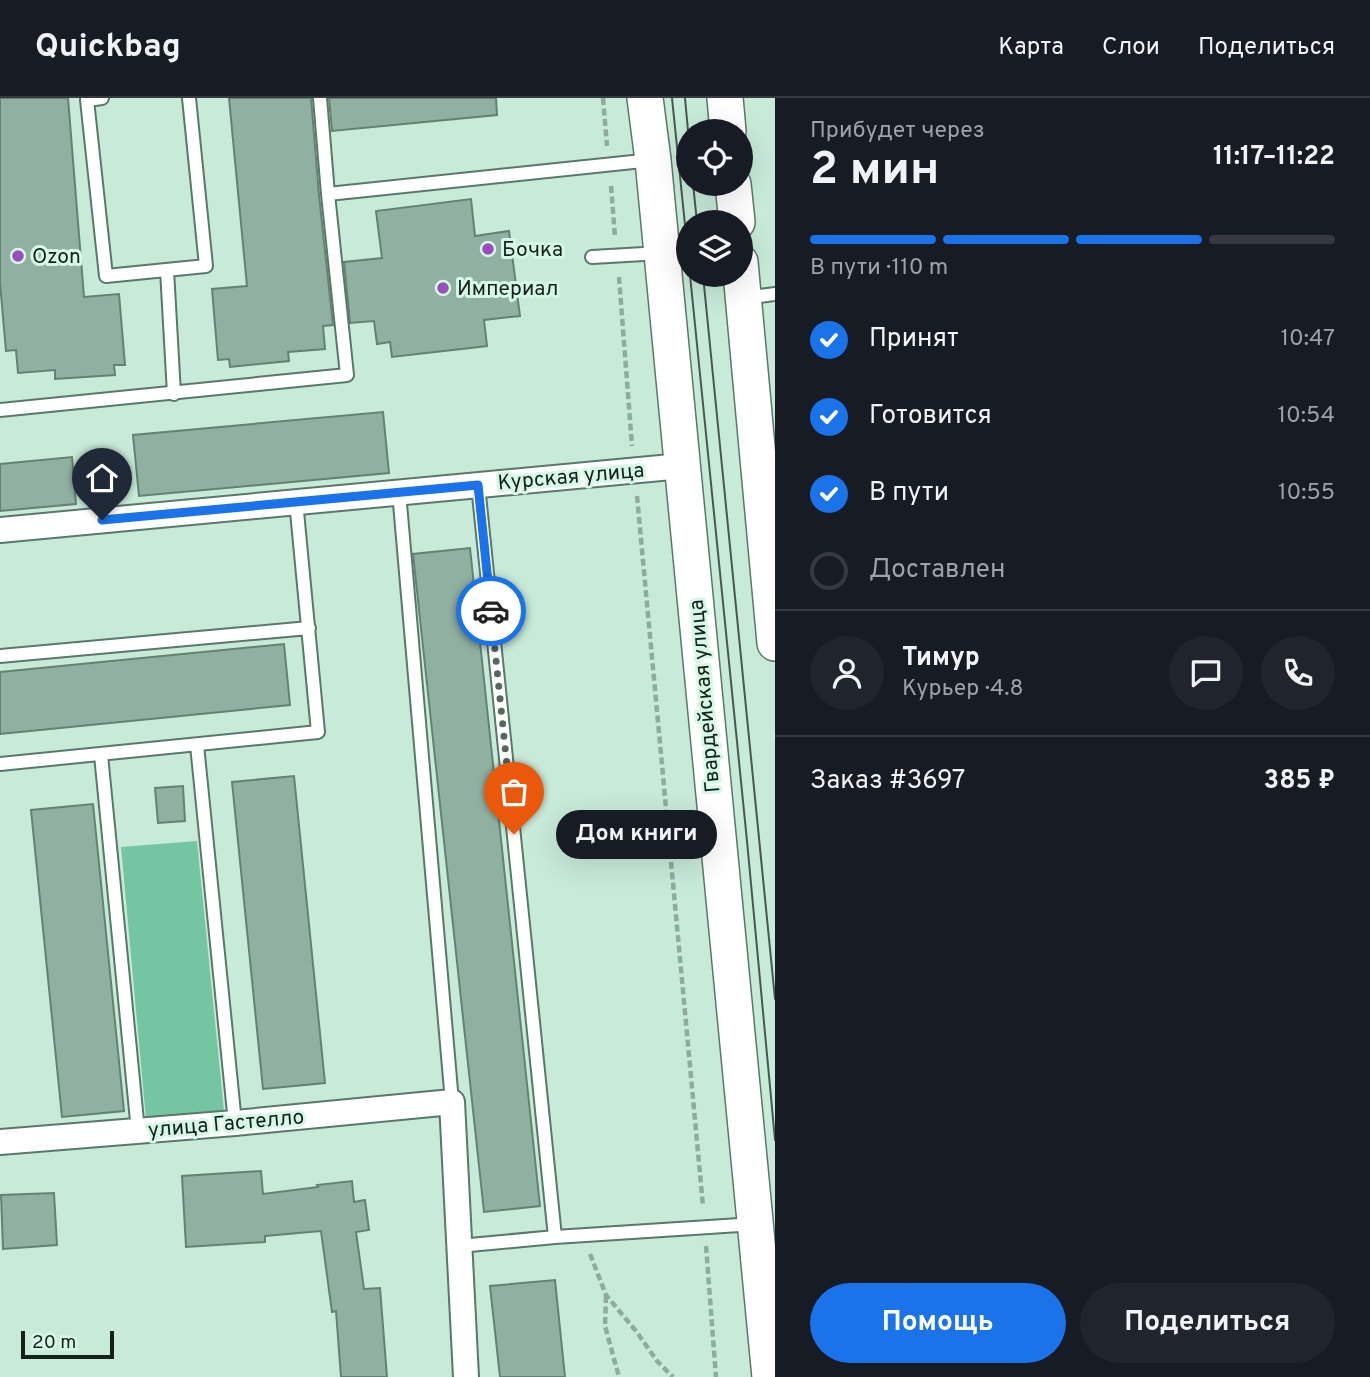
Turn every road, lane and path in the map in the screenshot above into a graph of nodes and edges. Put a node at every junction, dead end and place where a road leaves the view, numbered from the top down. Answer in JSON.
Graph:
{"nodes":[{"id":1,"x":102,"y":98,"type":"edge"},
{"id":2,"x":189,"y":98,"type":"edge"},
{"id":3,"x":320,"y":98,"type":"edge"},
{"id":4,"x":603,"y":98,"type":"edge"},
{"id":5,"x":645,"y":98,"type":"edge"},
{"id":6,"x":725,"y":98,"type":"edge"},
{"id":7,"x":727,"y":119,"type":"edge"},
{"id":8,"x":653,"y":160,"type":"junction"},
{"id":9,"x":609,"y":164,"type":"junction"},
{"id":10,"x":328,"y":194,"type":"junction"},
{"id":11,"x":662,"y":253,"type":"junction"},
{"id":12,"x":617,"y":256,"type":"junction"},
{"id":13,"x":592,"y":257,"type":"dead end"},
{"id":14,"x":167,"y":270,"type":"junction"},
{"id":15,"x":759,"y":296,"type":"edge"},
{"id":16,"x":174,"y":394,"type":"junction"},
{"id":17,"x":0,"y":410,"type":"edge"},
{"id":18,"x":682,"y":466,"type":"junction"},
{"id":19,"x":635,"y":470,"type":"junction"},
{"id":20,"x":478,"y":485,"type":"junction"},
{"id":21,"x":398,"y":492,"type":"junction"},
{"id":22,"x":296,"y":502,"type":"junction"},
{"id":23,"x":0,"y":530,"type":"edge"},
{"id":24,"x":309,"y":628,"type":"junction"},
{"id":25,"x":775,"y":643,"type":"edge"},
{"id":26,"x":0,"y":656,"type":"edge"},
{"id":27,"x":197,"y":745,"type":"junction"},
{"id":28,"x":101,"y":755,"type":"junction"},
{"id":29,"x":0,"y":764,"type":"edge"},
{"id":30,"x":452,"y":1102,"type":"junction"},
{"id":31,"x":235,"y":1123,"type":"junction"},
{"id":32,"x":138,"y":1131,"type":"junction"},
{"id":33,"x":0,"y":1142,"type":"edge"},
{"id":34,"x":755,"y":1224,"type":"junction"},
{"id":35,"x":705,"y":1228,"type":"junction"},
{"id":36,"x":582,"y":1235,"type":"junction"},
{"id":37,"x":555,"y":1237,"type":"junction"},
{"id":38,"x":459,"y":1246,"type":"junction"},
{"id":39,"x":606,"y":1295,"type":"junction"},
{"id":40,"x":466,"y":1377,"type":"edge"},
{"id":41,"x":619,"y":1377,"type":"edge"},
{"id":42,"x":673,"y":1377,"type":"edge"},
{"id":43,"x":716,"y":1377,"type":"edge"},
{"id":44,"x":770,"y":1377,"type":"edge"}],
"edges":[{"from":1,"to":14,"type":"lane"},
{"from":2,"to":14,"type":"lane"},
{"from":3,"to":10,"type":"lane"},
{"from":4,"to":9,"type":"path"},
{"from":5,"to":8,"type":"main road","name":"Гвардейская улица"},
{"from":6,"to":7,"type":"main road"},
{"from":8,"to":9,"type":"lane"},
{"from":8,"to":11,"type":"main road","name":"Гвардейская улица"},
{"from":9,"to":10,"type":"lane"},
{"from":9,"to":12,"type":"path"},
{"from":10,"to":16,"type":"lane"},
{"from":11,"to":12,"type":"lane"},
{"from":11,"to":18,"type":"main road","name":"Гвардейская улица"},
{"from":12,"to":13,"type":"lane"},
{"from":12,"to":19,"type":"path"},
{"from":14,"to":16,"type":"lane"},
{"from":15,"to":25,"type":"main road"},
{"from":16,"to":17,"type":"lane"},
{"from":18,"to":19,"type":"street","name":"Курская улица"},
{"from":18,"to":34,"type":"main road","name":"Гвардейская улица"},
{"from":19,"to":20,"type":"street","name":"Курская улица"},
{"from":19,"to":35,"type":"path"},
{"from":20,"to":21,"type":"street","name":"Курская улица"},
{"from":20,"to":37,"type":"lane"},
{"from":21,"to":22,"type":"street","name":"Курская улица"},
{"from":21,"to":30,"type":"lane"},
{"from":22,"to":23,"type":"street","name":"Курская улица"},
{"from":22,"to":24,"type":"lane"},
{"from":24,"to":26,"type":"lane"},
{"from":24,"to":27,"type":"lane"},
{"from":27,"to":28,"type":"lane"},
{"from":27,"to":31,"type":"lane"},
{"from":28,"to":29,"type":"lane"},
{"from":28,"to":32,"type":"lane"},
{"from":30,"to":31,"type":"street","name":"улица Гастелло"},
{"from":30,"to":38,"type":"street"},
{"from":31,"to":32,"type":"street","name":"улица Гастелло"},
{"from":32,"to":33,"type":"street","name":"улица Гастелло"},
{"from":34,"to":35,"type":"lane"},
{"from":34,"to":44,"type":"main road","name":"Гвардейская улица"},
{"from":35,"to":36,"type":"lane"},
{"from":35,"to":43,"type":"path"},
{"from":36,"to":37,"type":"lane"},
{"from":36,"to":39,"type":"path"},
{"from":37,"to":38,"type":"lane"},
{"from":38,"to":40,"type":"street"},
{"from":39,"to":41,"type":"path"},
{"from":39,"to":42,"type":"path"}]}
